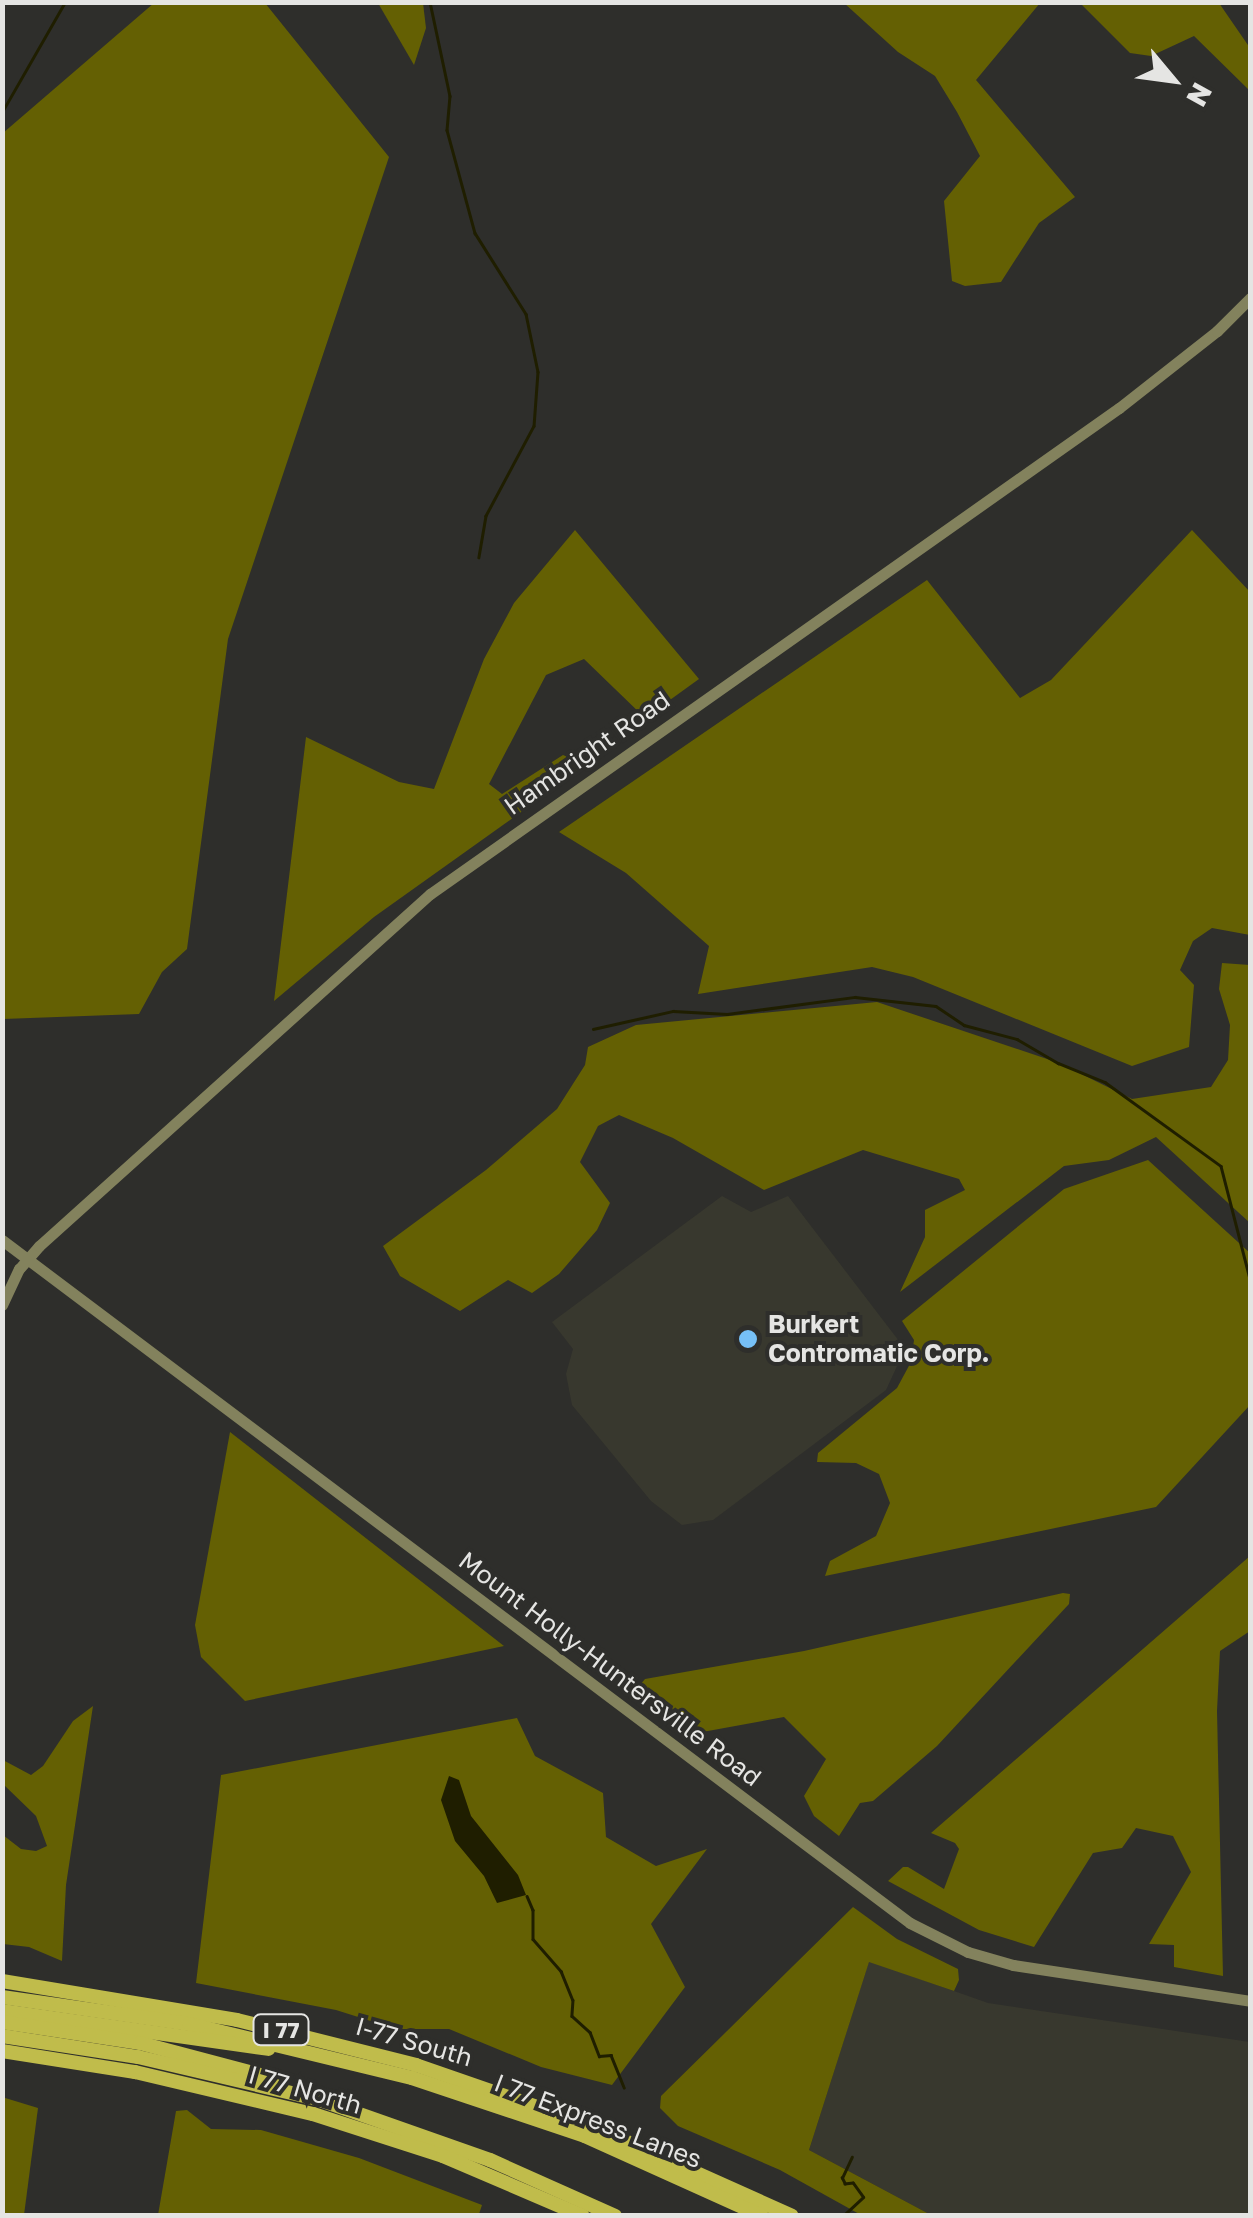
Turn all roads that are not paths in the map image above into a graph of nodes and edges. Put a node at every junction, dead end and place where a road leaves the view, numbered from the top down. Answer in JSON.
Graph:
{"nodes":[{"id":1,"x":1250,"y":298,"type":"edge"},
{"id":2,"x":2,"y":1240,"type":"edge"},
{"id":3,"x":27,"y":1258,"type":"junction"},
{"id":4,"x":2,"y":1305,"type":"edge"},
{"id":5,"x":2,"y":1981,"type":"edge"},
{"id":6,"x":2,"y":1997,"type":"edge"},
{"id":7,"x":1250,"y":2001,"type":"edge"},
{"id":8,"x":2,"y":2011,"type":"edge"},
{"id":9,"x":2,"y":2022,"type":"edge"},
{"id":10,"x":2,"y":2036,"type":"edge"},
{"id":11,"x":2,"y":2051,"type":"edge"},
{"id":12,"x":368,"y":2065,"type":"junction"},
{"id":13,"x":361,"y":2113,"type":"junction"},
{"id":14,"x":583,"y":2216,"type":"edge"},
{"id":15,"x":615,"y":2216,"type":"edge"},
{"id":16,"x":762,"y":2216,"type":"edge"},
{"id":17,"x":792,"y":2216,"type":"edge"}],
"edges":[{"from":1,"to":3,"type":"main road","name":"Hambright Road"},
{"from":2,"to":3,"type":"main road","name":"Mount Holly-Huntersville Road"},
{"from":3,"to":4,"type":"main road","name":"Hambright Road"},
{"from":3,"to":7,"type":"main road","name":"Mount Holly-Huntersville Road"},
{"from":5,"to":17,"type":"highway","name":"I-77 South","number":"I 77"},
{"from":6,"to":12,"type":"highway","name":"I 77 Express Lanes","number":"I 77"},
{"from":8,"to":12,"type":"highway"},
{"from":9,"to":13,"type":"highway"},
{"from":10,"to":13,"type":"highway","number":"I 77"},
{"from":11,"to":14,"type":"highway","name":"I 77 North"},
{"from":12,"to":16,"type":"highway","name":"I 77 Express Lanes","number":"I 77"},
{"from":13,"to":15,"type":"highway","number":"I 77"}]}
